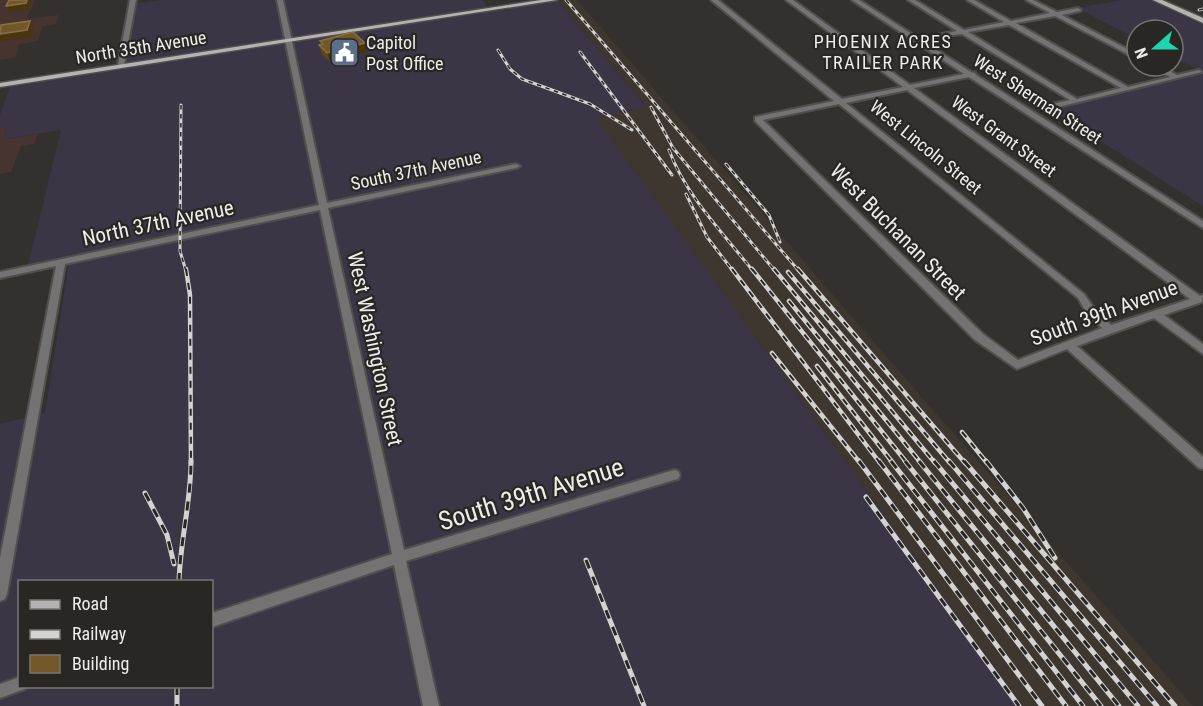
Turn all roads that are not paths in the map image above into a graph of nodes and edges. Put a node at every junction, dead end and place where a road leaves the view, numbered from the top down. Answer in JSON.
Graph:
{"nodes":[{"id":1,"x":133,"y":0,"type":"edge"},
{"id":2,"x":280,"y":0,"type":"edge"},
{"id":3,"x":544,"y":0,"type":"edge"},
{"id":4,"x":554,"y":0,"type":"edge"},
{"id":5,"x":714,"y":0,"type":"edge"},
{"id":6,"x":789,"y":0,"type":"edge"},
{"id":7,"x":855,"y":0,"type":"edge"},
{"id":8,"x":911,"y":0,"type":"edge"},
{"id":9,"x":970,"y":0,"type":"edge"},
{"id":10,"x":1029,"y":0,"type":"edge"},
{"id":11,"x":1156,"y":0,"type":"edge"},
{"id":12,"x":1078,"y":10,"type":"dead end"},
{"id":13,"x":1056,"y":14,"type":"junction"},
{"id":14,"x":1203,"y":21,"type":"edge"},
{"id":15,"x":1010,"y":23,"type":"junction"},
{"id":16,"x":963,"y":32,"type":"junction"},
{"id":17,"x":939,"y":36,"type":"dead end"},
{"id":18,"x":287,"y":40,"type":"junction"},
{"id":19,"x":1125,"y":51,"type":"edge"},
{"id":20,"x":121,"y":65,"type":"junction"},
{"id":21,"x":1199,"y":72,"type":"dead end"},
{"id":22,"x":973,"y":74,"type":"junction"},
{"id":23,"x":1185,"y":75,"type":"edge"},
{"id":24,"x":1172,"y":78,"type":"edge"},
{"id":25,"x":0,"y":84,"type":"edge"},
{"id":26,"x":909,"y":87,"type":"junction"},
{"id":27,"x":1126,"y":89,"type":"junction"},
{"id":28,"x":841,"y":101,"type":"junction"},
{"id":29,"x":1076,"y":101,"type":"junction"},
{"id":30,"x":1050,"y":107,"type":"dead end"},
{"id":31,"x":516,"y":166,"type":"dead end"},
{"id":32,"x":324,"y":207,"type":"junction"},
{"id":33,"x":1203,"y":225,"type":"edge"},
{"id":34,"x":61,"y":262,"type":"junction"},
{"id":35,"x":0,"y":275,"type":"edge"},
{"id":36,"x":1201,"y":299,"type":"edge"},
{"id":37,"x":1156,"y":314,"type":"junction"},
{"id":38,"x":1109,"y":329,"type":"junction"},
{"id":39,"x":1068,"y":344,"type":"junction"},
{"id":40,"x":1203,"y":350,"type":"edge"},
{"id":41,"x":1017,"y":364,"type":"joint"},
{"id":42,"x":1203,"y":464,"type":"edge"},
{"id":43,"x":674,"y":475,"type":"dead end"},
{"id":44,"x":400,"y":557,"type":"junction"},
{"id":45,"x":0,"y":594,"type":"edge"},
{"id":46,"x":213,"y":620,"type":"edge"},
{"id":47,"x":18,"y":685,"type":"edge"},
{"id":48,"x":0,"y":691,"type":"edge"},
{"id":49,"x":431,"y":706,"type":"edge"}],
"edges":[{"from":1,"to":20,"type":"street"},
{"from":2,"to":18,"type":"street","name":"West Washington Street"},
{"from":3,"to":4,"type":"main road","name":"North 35th Avenue"},
{"from":3,"to":18,"type":"main road","name":"North 35th Avenue"},
{"from":5,"to":28,"type":"street","name":"West Lincoln Street"},
{"from":6,"to":26,"type":"street","name":"West Grant Street"},
{"from":7,"to":22,"type":"street","name":"West Sherman Street"},
{"from":8,"to":16,"type":"street"},
{"from":9,"to":15,"type":"street"},
{"from":10,"to":13,"type":"street"},
{"from":11,"to":14,"type":"main road"},
{"from":12,"to":13,"type":"street"},
{"from":13,"to":15,"type":"street"},
{"from":13,"to":19,"type":"street"},
{"from":15,"to":16,"type":"street"},
{"from":15,"to":27,"type":"street"},
{"from":16,"to":17,"type":"street"},
{"from":16,"to":29,"type":"street"},
{"from":18,"to":20,"type":"main road","name":"North 35th Avenue"},
{"from":18,"to":32,"type":"street","name":"West Washington Street"},
{"from":20,"to":25,"type":"main road","name":"North 35th Avenue"},
{"from":21,"to":23,"type":"street"},
{"from":22,"to":26,"type":"street"},
{"from":22,"to":33,"type":"street","name":"West Sherman Street"},
{"from":24,"to":27,"type":"street"},
{"from":26,"to":28,"type":"street"},
{"from":26,"to":36,"type":"street","name":"West Grant Street"},
{"from":27,"to":29,"type":"street"},
{"from":28,"to":38,"type":"street","name":"West Lincoln Street"},
{"from":28,"to":41,"type":"street","name":"West Buchanan Street"},
{"from":29,"to":30,"type":"street"},
{"from":31,"to":32,"type":"street","name":"South 37th Avenue"},
{"from":32,"to":34,"type":"street","name":"North 37th Avenue"},
{"from":32,"to":44,"type":"street","name":"West Washington Street"},
{"from":34,"to":35,"type":"street","name":"North 37th Avenue"},
{"from":34,"to":45,"type":"street"},
{"from":36,"to":37,"type":"street","name":"South 39th Avenue"},
{"from":37,"to":38,"type":"street","name":"South 39th Avenue"},
{"from":37,"to":40,"type":"street"},
{"from":38,"to":39,"type":"street","name":"South 39th Avenue"},
{"from":39,"to":41,"type":"street","name":"South 39th Avenue"},
{"from":39,"to":42,"type":"street"},
{"from":43,"to":44,"type":"street","name":"South 39th Avenue"},
{"from":44,"to":46,"type":"street","name":"South 39th Avenue"},
{"from":44,"to":49,"type":"street","name":"West Washington Street"},
{"from":47,"to":48,"type":"street"}]}
